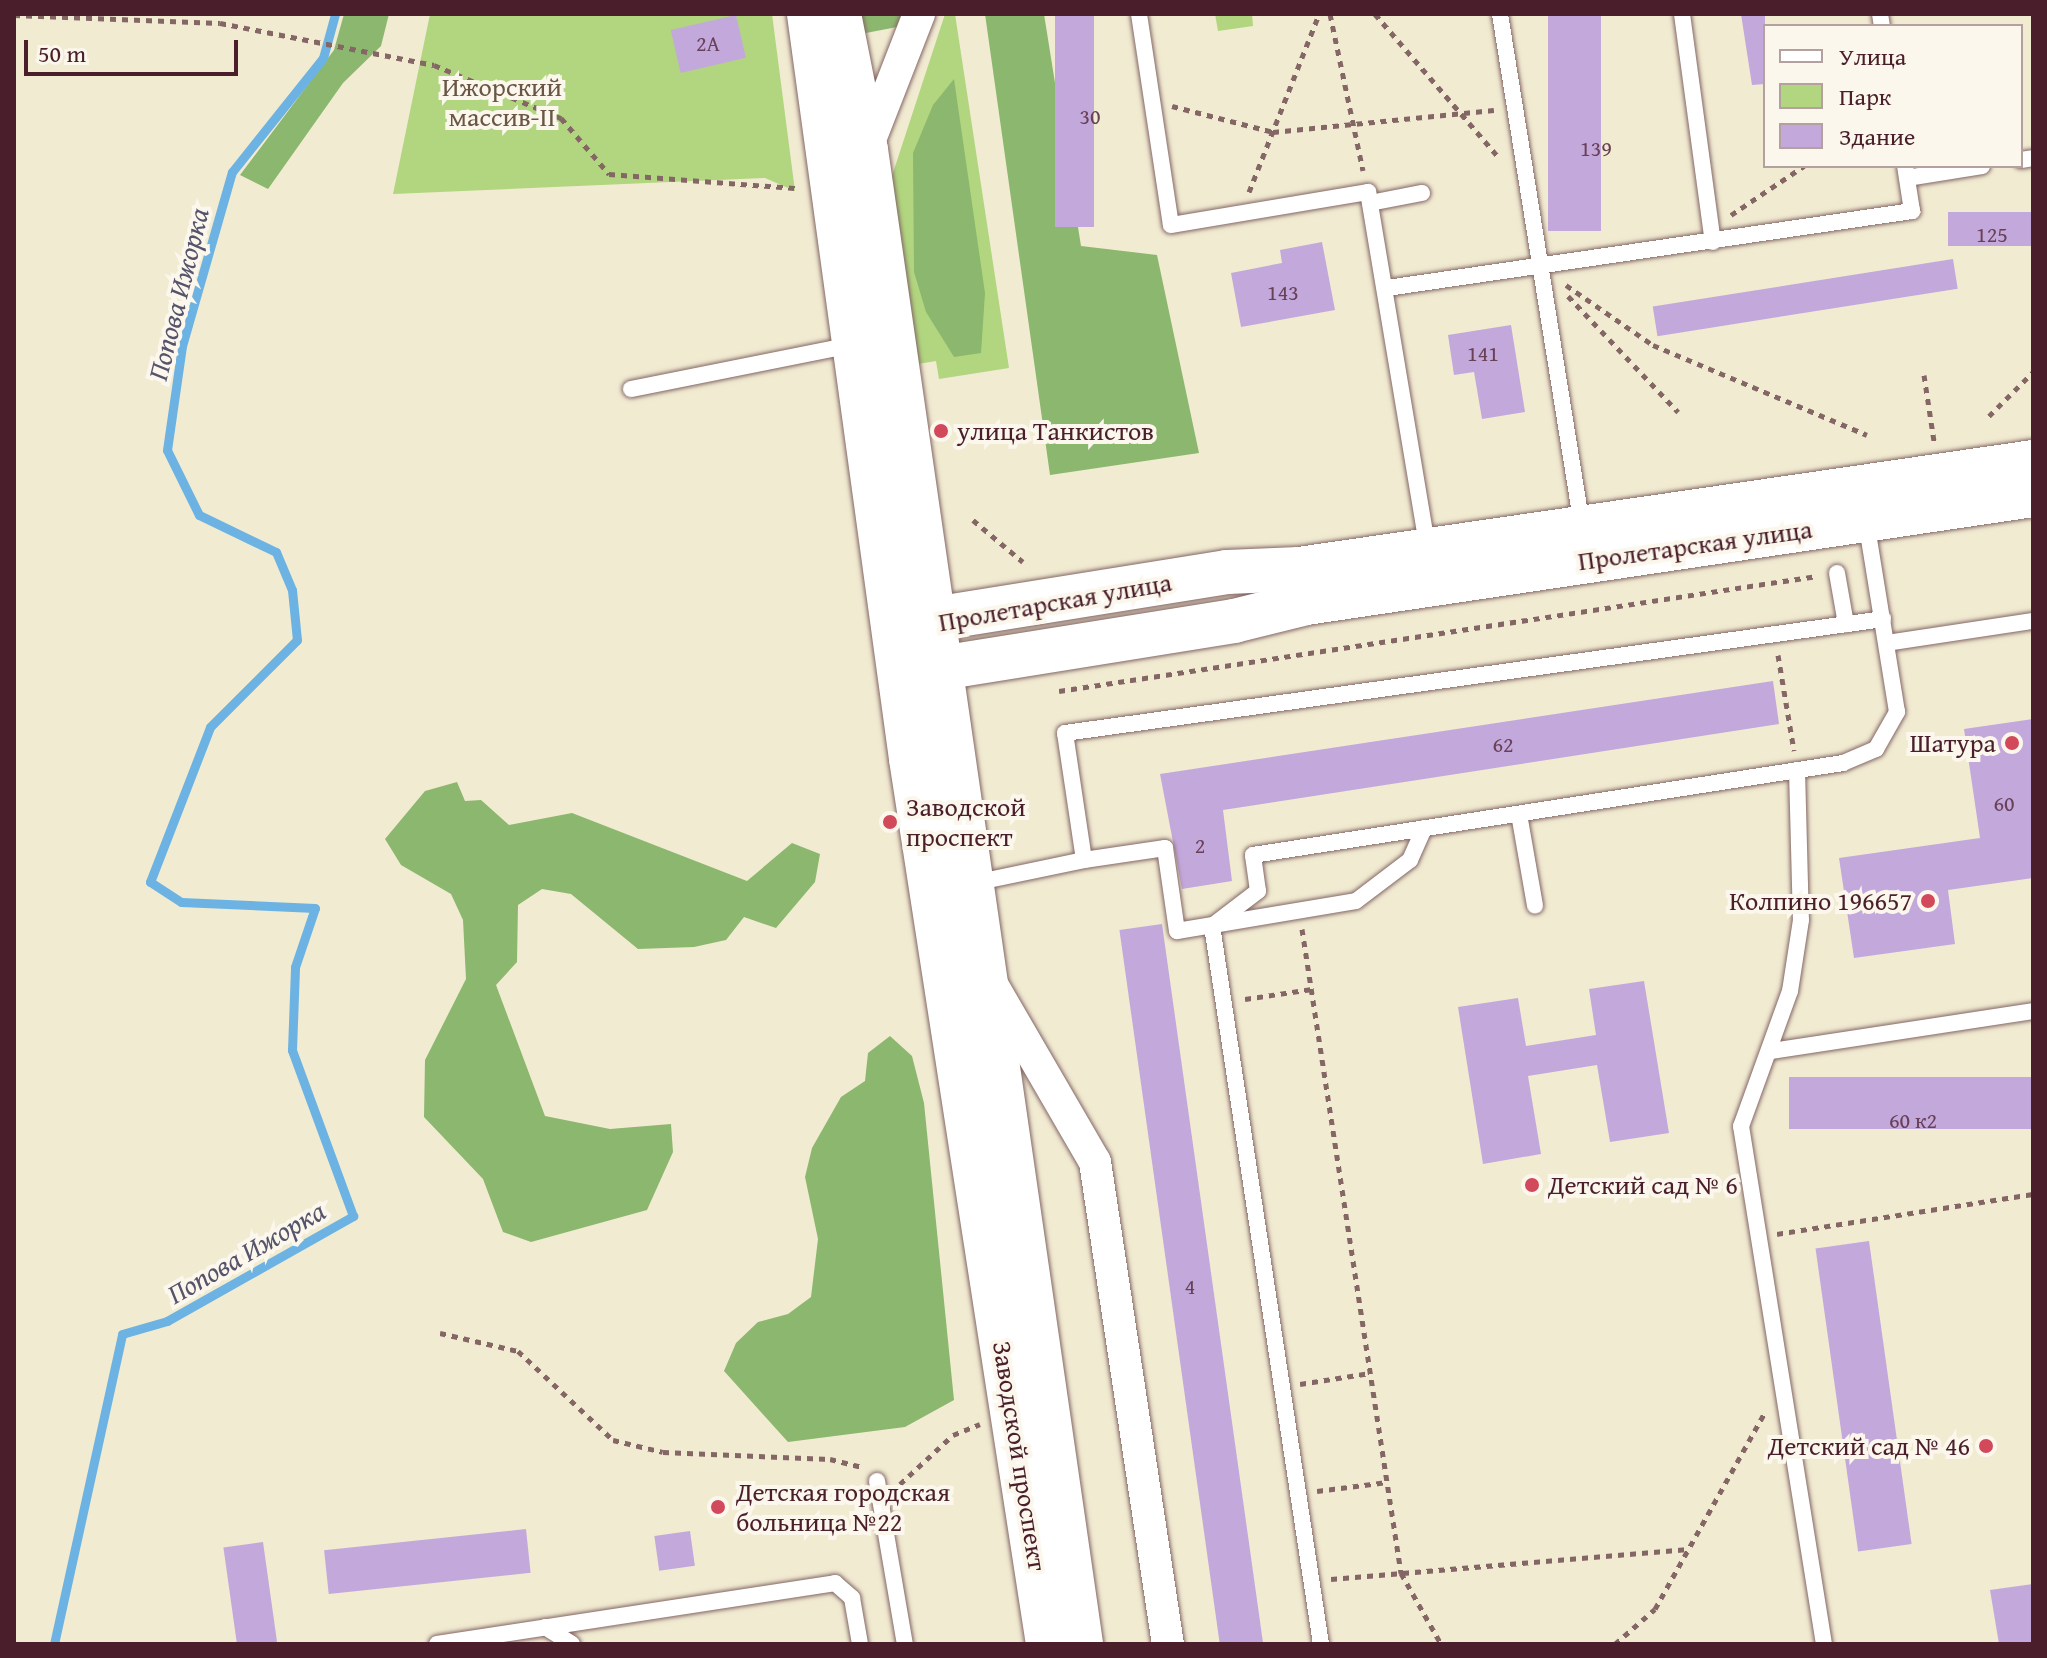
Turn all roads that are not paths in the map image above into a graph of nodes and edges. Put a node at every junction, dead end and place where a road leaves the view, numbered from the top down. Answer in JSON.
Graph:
{"nodes":[{"id":1,"x":809,"y":14,"type":"edge"},
{"id":2,"x":839,"y":14,"type":"edge"},
{"id":3,"x":919,"y":14,"type":"edge"},
{"id":4,"x":1139,"y":14,"type":"edge"},
{"id":5,"x":1500,"y":14,"type":"edge"},
{"id":6,"x":1682,"y":14,"type":"edge"},
{"id":7,"x":866,"y":150,"type":"junction"},
{"id":8,"x":1957,"y":168,"type":"edge"},
{"id":9,"x":1906,"y":172,"type":"edge"},
{"id":10,"x":1422,"y":193,"type":"dead end"},
{"id":11,"x":1369,"y":197,"type":"junction"},
{"id":12,"x":1713,"y":234,"type":"junction"},
{"id":13,"x":1542,"y":269,"type":"junction"},
{"id":14,"x":1387,"y":288,"type":"junction"},
{"id":15,"x":854,"y":345,"type":"junction"},
{"id":16,"x":631,"y":389,"type":"dead end"},
{"id":17,"x":2033,"y":462,"type":"edge"},
{"id":18,"x":2033,"y":495,"type":"edge"},
{"id":19,"x":1863,"y":504,"type":"junction"},
{"id":20,"x":1582,"y":528,"type":"junction"},
{"id":21,"x":1428,"y":550,"type":"junction"},
{"id":22,"x":1837,"y":573,"type":"road end"},
{"id":23,"x":934,"y":619,"type":"junction"},
{"id":24,"x":1883,"y":619,"type":"junction"},
{"id":25,"x":2033,"y":621,"type":"edge"},
{"id":26,"x":1846,"y":624,"type":"junction"},
{"id":27,"x":1887,"y":643,"type":"junction"},
{"id":28,"x":896,"y":652,"type":"junction"},
{"id":29,"x":941,"y":668,"type":"junction"},
{"id":30,"x":1797,"y":770,"type":"junction"},
{"id":31,"x":1519,"y":814,"type":"junction"},
{"id":32,"x":1424,"y":828,"type":"junction"},
{"id":33,"x":1084,"y":860,"type":"junction"},
{"id":34,"x":971,"y":884,"type":"junction"},
{"id":35,"x":1535,"y":906,"type":"dead end"},
{"id":36,"x":1212,"y":926,"type":"junction"},
{"id":37,"x":981,"y":966,"type":"junction"},
{"id":38,"x":2033,"y":1011,"type":"edge"},
{"id":39,"x":1772,"y":1051,"type":"junction"},
{"id":40,"x":877,"y":1481,"type":"road end"},
{"id":41,"x":545,"y":1627,"type":"junction"},
{"id":42,"x":437,"y":1644,"type":"edge"},
{"id":43,"x":572,"y":1644,"type":"edge"},
{"id":44,"x":860,"y":1644,"type":"edge"},
{"id":45,"x":905,"y":1644,"type":"edge"},
{"id":46,"x":1048,"y":1644,"type":"edge"},
{"id":47,"x":1081,"y":1644,"type":"edge"},
{"id":48,"x":1168,"y":1644,"type":"edge"},
{"id":49,"x":1321,"y":1644,"type":"edge"},
{"id":50,"x":1824,"y":1644,"type":"edge"}],
"edges":[{"from":1,"to":15,"type":"main road"},
{"from":2,"to":7,"type":"main road"},
{"from":3,"to":7,"type":"street"},
{"from":4,"to":11,"type":"lane"},
{"from":5,"to":13,"type":"lane"},
{"from":6,"to":12,"type":"lane"},
{"from":7,"to":23,"type":"main road"},
{"from":8,"to":9,"type":"lane"},
{"from":9,"to":12,"type":"lane"},
{"from":10,"to":11,"type":"lane"},
{"from":11,"to":14,"type":"lane"},
{"from":12,"to":13,"type":"lane"},
{"from":13,"to":14,"type":"lane"},
{"from":13,"to":20,"type":"lane"},
{"from":14,"to":21,"type":"lane"},
{"from":15,"to":16,"type":"lane"},
{"from":15,"to":28,"type":"main road"},
{"from":17,"to":19,"type":"main road","name":"Пролетарская улица"},
{"from":18,"to":19,"type":"main road","name":"Пролетарская улица"},
{"from":19,"to":20,"type":"main road","name":"Пролетарская улица"},
{"from":19,"to":24,"type":"lane"},
{"from":19,"to":29,"type":"main road","name":"Пролетарская улица"},
{"from":20,"to":21,"type":"main road","name":"Пролетарская улица"},
{"from":21,"to":23,"type":"main road","name":"Пролетарская улица"},
{"from":22,"to":26,"type":"lane"},
{"from":23,"to":28,"type":"main road","name":"Пролетарская улица"},
{"from":23,"to":29,"type":"main road"},
{"from":24,"to":26,"type":"lane"},
{"from":24,"to":27,"type":"lane"},
{"from":25,"to":27,"type":"lane"},
{"from":26,"to":33,"type":"lane"},
{"from":27,"to":30,"type":"lane"},
{"from":28,"to":29,"type":"main road","name":"Пролетарская улица"},
{"from":28,"to":46,"type":"main road","name":"Заводской проспект"},
{"from":29,"to":34,"type":"main road","name":"Заводской проспект"},
{"from":30,"to":31,"type":"lane"},
{"from":30,"to":39,"type":"lane"},
{"from":31,"to":32,"type":"lane"},
{"from":31,"to":35,"type":"lane"},
{"from":32,"to":36,"type":"lane"},
{"from":32,"to":36,"type":"lane"},
{"from":33,"to":34,"type":"lane"},
{"from":33,"to":36,"type":"lane"},
{"from":34,"to":37,"type":"main road","name":"Заводской проспект"},
{"from":36,"to":49,"type":"lane"},
{"from":37,"to":47,"type":"main road","name":"Заводской проспект"},
{"from":37,"to":48,"type":"street"},
{"from":38,"to":39,"type":"lane"},
{"from":39,"to":50,"type":"lane"},
{"from":40,"to":45,"type":"lane"},
{"from":41,"to":42,"type":"lane"},
{"from":41,"to":43,"type":"lane"},
{"from":41,"to":44,"type":"lane"}]}
